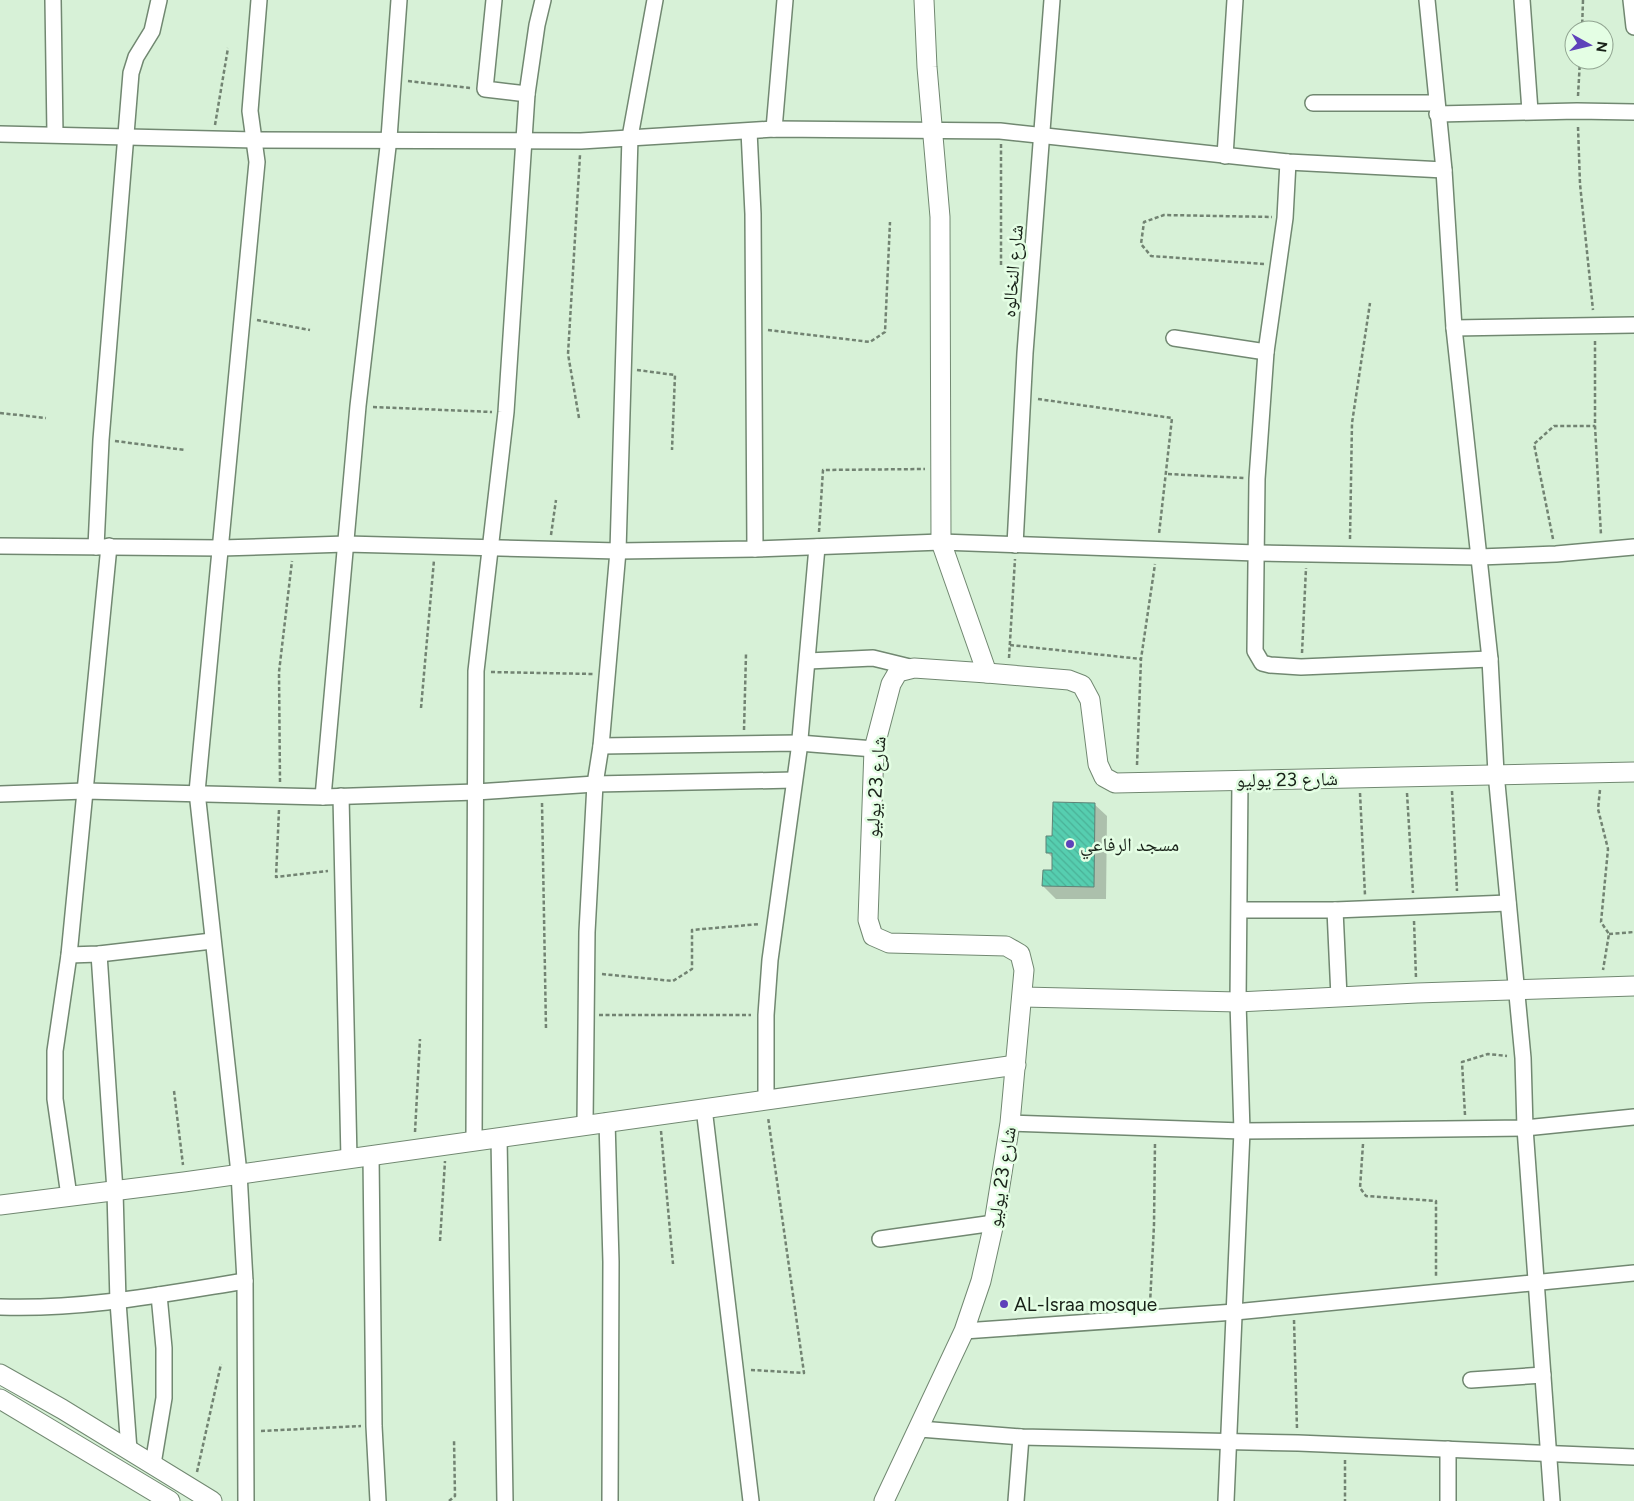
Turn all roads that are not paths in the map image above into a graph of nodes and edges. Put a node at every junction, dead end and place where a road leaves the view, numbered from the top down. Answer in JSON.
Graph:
{"nodes":[{"id":1,"x":53,"y":0,"type":"edge"},
{"id":2,"x":159,"y":0,"type":"edge"},
{"id":3,"x":259,"y":0,"type":"edge"},
{"id":4,"x":399,"y":0,"type":"edge"},
{"id":5,"x":494,"y":0,"type":"edge"},
{"id":6,"x":543,"y":0,"type":"edge"},
{"id":7,"x":655,"y":0,"type":"edge"},
{"id":8,"x":785,"y":0,"type":"edge"},
{"id":9,"x":924,"y":0,"type":"edge"},
{"id":10,"x":1052,"y":0,"type":"edge"},
{"id":11,"x":1234,"y":0,"type":"edge"},
{"id":12,"x":1428,"y":0,"type":"edge"},
{"id":13,"x":1522,"y":0,"type":"edge"},
{"id":14,"x":1632,"y":0,"type":"edge"},
{"id":15,"x":1634,"y":27,"type":"edge"},
{"id":16,"x":528,"y":94,"type":"junction"},
{"id":17,"x":1313,"y":103,"type":"dead end"},
{"id":18,"x":1436,"y":109,"type":"junction"},
{"id":19,"x":1530,"y":111,"type":"junction"},
{"id":20,"x":1634,"y":112,"type":"edge"},
{"id":21,"x":774,"y":130,"type":"junction"},
{"id":22,"x":749,"y":131,"type":"junction"},
{"id":23,"x":933,"y":131,"type":"junction"},
{"id":24,"x":0,"y":134,"type":"edge"},
{"id":25,"x":55,"y":134,"type":"junction"},
{"id":26,"x":1043,"y":134,"type":"junction"},
{"id":27,"x":124,"y":136,"type":"junction"},
{"id":28,"x":630,"y":137,"type":"junction"},
{"id":29,"x":389,"y":138,"type":"junction"},
{"id":30,"x":255,"y":140,"type":"junction"},
{"id":31,"x":524,"y":140,"type":"junction"},
{"id":32,"x":1225,"y":156,"type":"junction"},
{"id":33,"x":1288,"y":162,"type":"junction"},
{"id":34,"x":1444,"y":170,"type":"junction"},
{"id":35,"x":1634,"y":324,"type":"edge"},
{"id":36,"x":1454,"y":328,"type":"junction"},
{"id":37,"x":1174,"y":338,"type":"dead end"},
{"id":38,"x":1266,"y":352,"type":"junction"},
{"id":39,"x":941,"y":542,"type":"junction"},
{"id":40,"x":346,"y":544,"type":"junction"},
{"id":41,"x":1015,"y":545,"type":"junction"},
{"id":42,"x":0,"y":546,"type":"edge"},
{"id":43,"x":102,"y":547,"type":"junction"},
{"id":44,"x":818,"y":547,"type":"junction"},
{"id":45,"x":1634,"y":547,"type":"edge"},
{"id":46,"x":221,"y":548,"type":"junction"},
{"id":47,"x":489,"y":548,"type":"junction"},
{"id":48,"x":755,"y":549,"type":"junction"},
{"id":49,"x":618,"y":551,"type":"junction"},
{"id":50,"x":1256,"y":553,"type":"junction"},
{"id":51,"x":1479,"y":557,"type":"junction"},
{"id":52,"x":1490,"y":659,"type":"junction"},
{"id":53,"x":808,"y":661,"type":"junction"},
{"id":54,"x":914,"y":668,"type":"junction"},
{"id":55,"x":987,"y":673,"type":"junction"},
{"id":56,"x":799,"y":743,"type":"junction"},
{"id":57,"x":600,"y":746,"type":"junction"},
{"id":58,"x":874,"y":749,"type":"junction"},
{"id":59,"x":1634,"y":772,"type":"edge"},
{"id":60,"x":1496,"y":773,"type":"junction"},
{"id":61,"x":794,"y":780,"type":"junction"},
{"id":62,"x":1240,"y":780,"type":"junction"},
{"id":63,"x":595,"y":784,"type":"junction"},
{"id":64,"x":85,"y":791,"type":"junction"},
{"id":65,"x":197,"y":792,"type":"junction"},
{"id":66,"x":476,"y":792,"type":"junction"},
{"id":67,"x":0,"y":794,"type":"edge"},
{"id":68,"x":323,"y":796,"type":"junction"},
{"id":69,"x":342,"y":796,"type":"junction"},
{"id":70,"x":1508,"y":903,"type":"junction"},
{"id":71,"x":1240,"y":910,"type":"junction"},
{"id":72,"x":1335,"y":910,"type":"junction"},
{"id":73,"x":212,"y":941,"type":"junction"},
{"id":74,"x":99,"y":954,"type":"junction"},
{"id":75,"x":69,"y":955,"type":"junction"},
{"id":76,"x":1634,"y":986,"type":"edge"},
{"id":77,"x":1517,"y":989,"type":"junction"},
{"id":78,"x":1023,"y":997,"type":"junction"},
{"id":79,"x":1339,"y":997,"type":"junction"},
{"id":80,"x":1238,"y":1002,"type":"junction"},
{"id":81,"x":1016,"y":1065,"type":"junction"},
{"id":82,"x":766,"y":1101,"type":"junction"},
{"id":83,"x":704,"y":1108,"type":"junction"},
{"id":84,"x":1634,"y":1117,"type":"edge"},
{"id":85,"x":607,"y":1121,"type":"junction"},
{"id":86,"x":1010,"y":1123,"type":"junction"},
{"id":87,"x":585,"y":1124,"type":"junction"},
{"id":88,"x":1526,"y":1128,"type":"junction"},
{"id":89,"x":1242,"y":1131,"type":"junction"},
{"id":90,"x":499,"y":1137,"type":"junction"},
{"id":91,"x":474,"y":1140,"type":"junction"},
{"id":92,"x":371,"y":1155,"type":"junction"},
{"id":93,"x":349,"y":1159,"type":"junction"},
{"id":94,"x":239,"y":1173,"type":"junction"},
{"id":95,"x":115,"y":1190,"type":"junction"},
{"id":96,"x":69,"y":1196,"type":"junction"},
{"id":97,"x":0,"y":1205,"type":"edge"},
{"id":98,"x":994,"y":1223,"type":"junction"},
{"id":99,"x":880,"y":1239,"type":"dead end"},
{"id":100,"x":1634,"y":1273,"type":"edge"},
{"id":101,"x":245,"y":1281,"type":"junction"},
{"id":102,"x":1537,"y":1281,"type":"junction"},
{"id":103,"x":159,"y":1295,"type":"junction"},
{"id":104,"x":118,"y":1302,"type":"junction"},
{"id":105,"x":0,"y":1307,"type":"edge"},
{"id":106,"x":1235,"y":1312,"type":"junction"},
{"id":107,"x":964,"y":1331,"type":"junction"},
{"id":108,"x":0,"y":1374,"type":"edge"},
{"id":109,"x":1543,"y":1375,"type":"junction"},
{"id":110,"x":1471,"y":1380,"type":"dead end"},
{"id":111,"x":0,"y":1399,"type":"edge"},
{"id":112,"x":84,"y":1422,"type":"junction"},
{"id":113,"x":920,"y":1429,"type":"junction"},
{"id":114,"x":1021,"y":1437,"type":"junction"},
{"id":115,"x":73,"y":1441,"type":"junction"},
{"id":116,"x":1230,"y":1442,"type":"junction"},
{"id":117,"x":1448,"y":1448,"type":"junction"},
{"id":118,"x":129,"y":1450,"type":"junction"},
{"id":119,"x":1548,"y":1454,"type":"junction"},
{"id":120,"x":1634,"y":1457,"type":"edge"},
{"id":121,"x":153,"y":1464,"type":"junction"},
{"id":122,"x":170,"y":1501,"type":"edge"},
{"id":123,"x":212,"y":1501,"type":"edge"},
{"id":124,"x":246,"y":1501,"type":"edge"},
{"id":125,"x":378,"y":1501,"type":"edge"},
{"id":126,"x":505,"y":1501,"type":"edge"},
{"id":127,"x":610,"y":1501,"type":"edge"},
{"id":128,"x":752,"y":1501,"type":"edge"},
{"id":129,"x":884,"y":1501,"type":"edge"},
{"id":130,"x":1016,"y":1501,"type":"edge"},
{"id":131,"x":1226,"y":1501,"type":"edge"},
{"id":132,"x":1448,"y":1501,"type":"edge"},
{"id":133,"x":1552,"y":1501,"type":"edge"}],
"edges":[{"from":1,"to":25,"type":"street"},
{"from":2,"to":27,"type":"street"},
{"from":3,"to":30,"type":"street"},
{"from":4,"to":29,"type":"street"},
{"from":5,"to":16,"type":"street"},
{"from":6,"to":16,"type":"street"},
{"from":7,"to":28,"type":"street"},
{"from":8,"to":21,"type":"street"},
{"from":9,"to":23,"type":"street"},
{"from":10,"to":26,"type":"street","name":"شارع النخالوه"},
{"from":11,"to":32,"type":"street"},
{"from":12,"to":18,"type":"street"},
{"from":13,"to":19,"type":"street"},
{"from":14,"to":15,"type":"street"},
{"from":16,"to":31,"type":"street"},
{"from":17,"to":18,"type":"street"},
{"from":18,"to":19,"type":"street"},
{"from":18,"to":34,"type":"street"},
{"from":19,"to":20,"type":"street"},
{"from":21,"to":22,"type":"street"},
{"from":21,"to":23,"type":"street"},
{"from":22,"to":28,"type":"street"},
{"from":22,"to":48,"type":"street"},
{"from":23,"to":26,"type":"street"},
{"from":23,"to":39,"type":"street"},
{"from":24,"to":25,"type":"street"},
{"from":25,"to":27,"type":"street"},
{"from":26,"to":32,"type":"street"},
{"from":26,"to":41,"type":"street","name":"شارع النخالوه"},
{"from":27,"to":30,"type":"street"},
{"from":27,"to":43,"type":"street"},
{"from":28,"to":31,"type":"street"},
{"from":28,"to":49,"type":"street"},
{"from":29,"to":30,"type":"street"},
{"from":29,"to":31,"type":"street"},
{"from":29,"to":40,"type":"street"},
{"from":30,"to":46,"type":"street"},
{"from":31,"to":47,"type":"street"},
{"from":32,"to":33,"type":"street"},
{"from":33,"to":34,"type":"street"},
{"from":33,"to":38,"type":"street"},
{"from":34,"to":36,"type":"street"},
{"from":35,"to":36,"type":"street"},
{"from":36,"to":51,"type":"street"},
{"from":37,"to":38,"type":"street"},
{"from":38,"to":50,"type":"street"},
{"from":39,"to":41,"type":"street"},
{"from":39,"to":44,"type":"street"},
{"from":39,"to":55,"type":"street"},
{"from":40,"to":46,"type":"street"},
{"from":40,"to":47,"type":"street"},
{"from":40,"to":68,"type":"street"},
{"from":41,"to":50,"type":"street"},
{"from":42,"to":43,"type":"street"},
{"from":43,"to":46,"type":"street"},
{"from":43,"to":64,"type":"street"},
{"from":44,"to":48,"type":"street"},
{"from":44,"to":53,"type":"street"},
{"from":45,"to":51,"type":"street"},
{"from":46,"to":65,"type":"street"},
{"from":47,"to":49,"type":"street"},
{"from":47,"to":66,"type":"street"},
{"from":48,"to":49,"type":"street"},
{"from":49,"to":57,"type":"street"},
{"from":50,"to":51,"type":"street"},
{"from":50,"to":52,"type":"street"},
{"from":51,"to":52,"type":"street"},
{"from":52,"to":60,"type":"street"},
{"from":53,"to":54,"type":"street"},
{"from":53,"to":56,"type":"street"},
{"from":54,"to":55,"type":"street","name":"شارع 23 يوليو"},
{"from":54,"to":58,"type":"street","name":"شارع 23 يوليو"},
{"from":55,"to":62,"type":"street","name":"شارع 23 يوليو"},
{"from":56,"to":57,"type":"street"},
{"from":56,"to":58,"type":"street"},
{"from":56,"to":61,"type":"street"},
{"from":57,"to":63,"type":"street"},
{"from":58,"to":78,"type":"street","name":"شارع 23 يوليو"},
{"from":59,"to":60,"type":"street","name":"شارع 23 يوليو"},
{"from":60,"to":62,"type":"street","name":"شارع 23 يوليو"},
{"from":60,"to":70,"type":"street"},
{"from":61,"to":63,"type":"street"},
{"from":61,"to":82,"type":"street"},
{"from":62,"to":71,"type":"street"},
{"from":63,"to":66,"type":"street"},
{"from":63,"to":87,"type":"street"},
{"from":64,"to":65,"type":"street"},
{"from":64,"to":67,"type":"street"},
{"from":64,"to":75,"type":"street"},
{"from":65,"to":68,"type":"street"},
{"from":65,"to":73,"type":"street"},
{"from":66,"to":69,"type":"street"},
{"from":66,"to":91,"type":"street"},
{"from":68,"to":69,"type":"street"},
{"from":69,"to":93,"type":"street"},
{"from":70,"to":72,"type":"street"},
{"from":70,"to":77,"type":"street"},
{"from":71,"to":72,"type":"street"},
{"from":71,"to":80,"type":"street"},
{"from":72,"to":79,"type":"street"},
{"from":73,"to":74,"type":"street"},
{"from":73,"to":94,"type":"street"},
{"from":74,"to":75,"type":"street"},
{"from":74,"to":95,"type":"street"},
{"from":75,"to":96,"type":"street"},
{"from":76,"to":77,"type":"street"},
{"from":77,"to":79,"type":"street"},
{"from":77,"to":88,"type":"street"},
{"from":78,"to":80,"type":"street"},
{"from":78,"to":81,"type":"street","name":"شارع 23 يوليو"},
{"from":79,"to":80,"type":"street"},
{"from":80,"to":89,"type":"street"},
{"from":81,"to":82,"type":"street"},
{"from":81,"to":86,"type":"street","name":"شارع 23 يوليو"},
{"from":82,"to":83,"type":"street"},
{"from":83,"to":85,"type":"street"},
{"from":83,"to":128,"type":"street"},
{"from":84,"to":88,"type":"street"},
{"from":85,"to":87,"type":"street"},
{"from":85,"to":127,"type":"street"},
{"from":86,"to":89,"type":"street"},
{"from":86,"to":98,"type":"street","name":"شارع 23 يوليو"},
{"from":87,"to":90,"type":"street"},
{"from":88,"to":89,"type":"street"},
{"from":88,"to":102,"type":"street"},
{"from":89,"to":106,"type":"street"},
{"from":90,"to":91,"type":"street"},
{"from":90,"to":126,"type":"street"},
{"from":91,"to":92,"type":"street"},
{"from":92,"to":93,"type":"street"},
{"from":92,"to":125,"type":"street"},
{"from":93,"to":94,"type":"street"},
{"from":94,"to":95,"type":"street"},
{"from":94,"to":101,"type":"street"},
{"from":95,"to":96,"type":"street"},
{"from":95,"to":104,"type":"street"},
{"from":96,"to":97,"type":"street"},
{"from":98,"to":99,"type":"street"},
{"from":98,"to":107,"type":"street","name":"شارع 23 يوليو"},
{"from":100,"to":102,"type":"street"},
{"from":101,"to":103,"type":"street"},
{"from":101,"to":124,"type":"street"},
{"from":102,"to":106,"type":"street"},
{"from":102,"to":109,"type":"street"},
{"from":103,"to":104,"type":"street"},
{"from":103,"to":121,"type":"street"},
{"from":104,"to":105,"type":"street"},
{"from":104,"to":118,"type":"street"},
{"from":106,"to":107,"type":"street"},
{"from":106,"to":116,"type":"street"},
{"from":107,"to":113,"type":"street","name":"شارع 23 يوليو"},
{"from":108,"to":112,"type":"street"},
{"from":109,"to":110,"type":"street"},
{"from":109,"to":119,"type":"street"},
{"from":111,"to":115,"type":"street"},
{"from":112,"to":115,"type":"street"},
{"from":112,"to":118,"type":"street"},
{"from":113,"to":114,"type":"street"},
{"from":113,"to":129,"type":"street","name":"شارع 23 يوليو"},
{"from":114,"to":116,"type":"street"},
{"from":114,"to":130,"type":"street"},
{"from":115,"to":122,"type":"street"},
{"from":116,"to":117,"type":"street"},
{"from":116,"to":131,"type":"street"},
{"from":117,"to":119,"type":"street"},
{"from":117,"to":132,"type":"street"},
{"from":118,"to":121,"type":"street"},
{"from":119,"to":120,"type":"street"},
{"from":119,"to":133,"type":"street"},
{"from":121,"to":123,"type":"street"}]}
